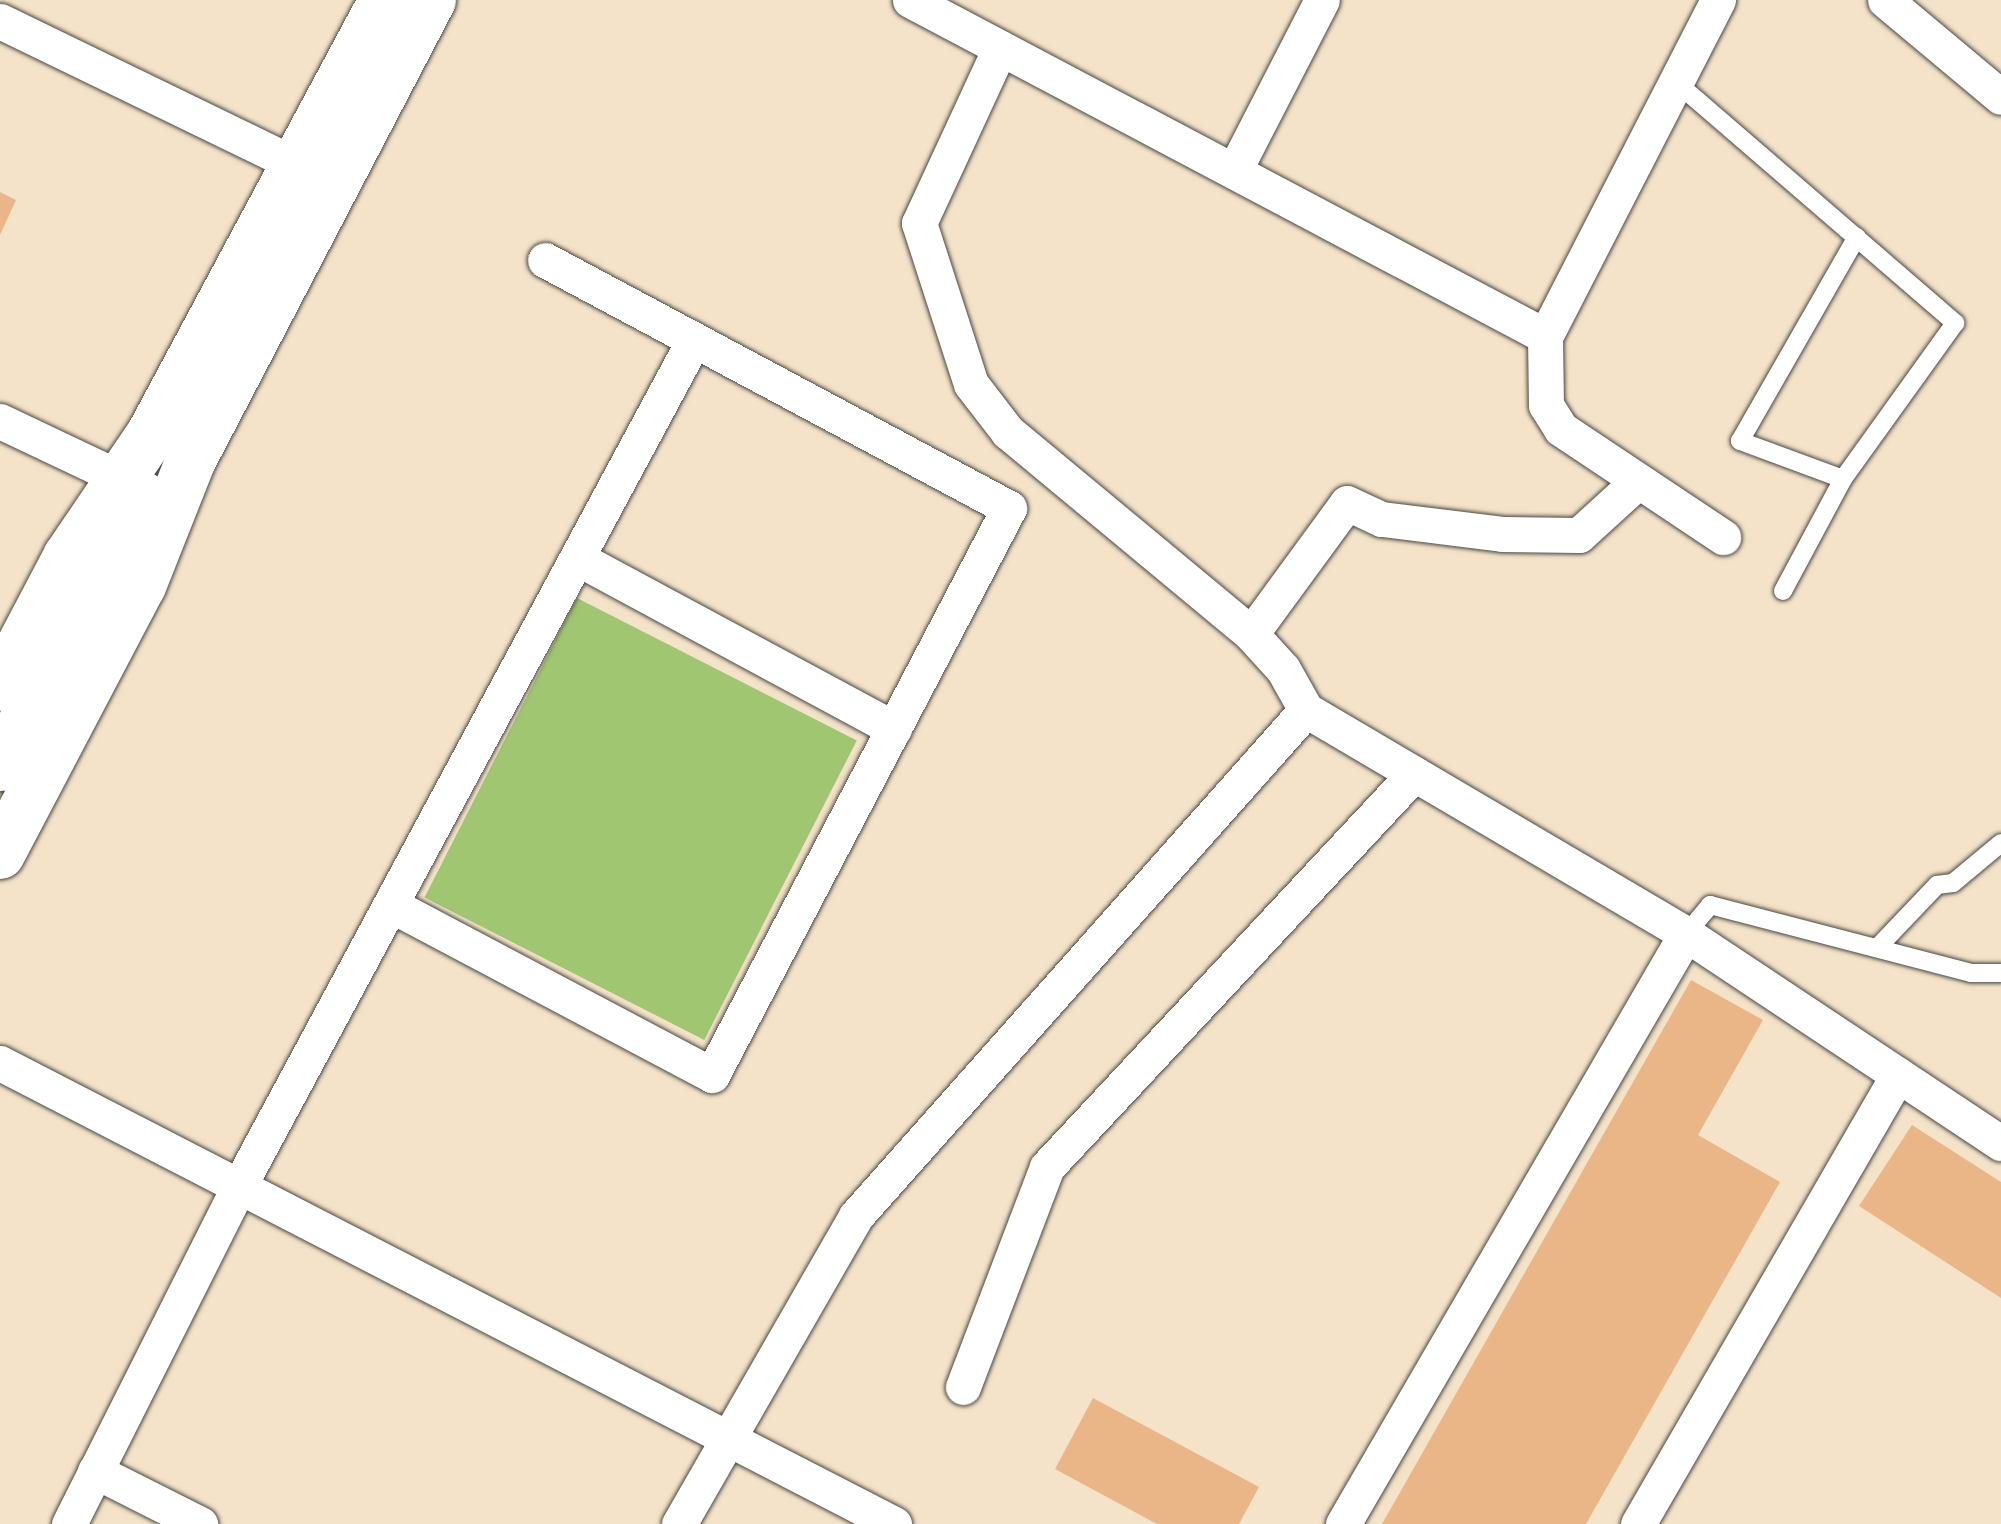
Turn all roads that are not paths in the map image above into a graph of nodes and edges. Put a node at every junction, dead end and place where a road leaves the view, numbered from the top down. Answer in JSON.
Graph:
{"nodes":[{"id":1,"x":384,"y":0,"type":"edge"},
{"id":2,"x":432,"y":0,"type":"edge"},
{"id":3,"x":910,"y":0,"type":"edge"},
{"id":4,"x":1322,"y":0,"type":"edge"},
{"id":5,"x":1718,"y":0,"type":"edge"},
{"id":6,"x":1884,"y":0,"type":"edge"},
{"id":7,"x":0,"y":21,"type":"edge"},
{"id":8,"x":1000,"y":48,"type":"junction"},
{"id":9,"x":1676,"y":82,"type":"junction"},
{"id":10,"x":2001,"y":97,"type":"edge"},
{"id":11,"x":296,"y":164,"type":"junction"},
{"id":12,"x":1234,"y":171,"type":"junction"},
{"id":13,"x":1856,"y":237,"type":"junction"},
{"id":14,"x":545,"y":260,"type":"dead end"},
{"id":15,"x":1545,"y":336,"type":"junction"},
{"id":16,"x":694,"y":340,"type":"junction"},
{"id":17,"x":0,"y":420,"type":"edge"},
{"id":18,"x":171,"y":447,"type":"junction"},
{"id":19,"x":1843,"y":478,"type":"junction"},
{"id":20,"x":1637,"y":482,"type":"junction"},
{"id":21,"x":147,"y":491,"type":"junction"},
{"id":22,"x":1722,"y":537,"type":"dead end"},
{"id":23,"x":577,"y":558,"type":"junction"},
{"id":24,"x":1783,"y":590,"type":"dead end"},
{"id":25,"x":1250,"y":634,"type":"junction"},
{"id":26,"x":0,"y":686,"type":"edge"},
{"id":27,"x":1306,"y":710,"type":"junction"},
{"id":28,"x":894,"y":729,"type":"junction"},
{"id":29,"x":0,"y":766,"type":"edge"},
{"id":30,"x":1414,"y":774,"type":"junction"},
{"id":31,"x":2001,"y":843,"type":"edge"},
{"id":32,"x":0,"y":854,"type":"edge"},
{"id":33,"x":391,"y":904,"type":"junction"},
{"id":34,"x":1686,"y":934,"type":"junction"},
{"id":35,"x":1878,"y":947,"type":"junction"},
{"id":36,"x":2001,"y":973,"type":"edge"},
{"id":37,"x":0,"y":1063,"type":"edge"},
{"id":38,"x":1898,"y":1075,"type":"junction"},
{"id":39,"x":2001,"y":1143,"type":"edge"},
{"id":40,"x":239,"y":1186,"type":"junction"},
{"id":41,"x":963,"y":1388,"type":"dead end"},
{"id":42,"x":724,"y":1436,"type":"junction"},
{"id":43,"x":96,"y":1472,"type":"junction"},
{"id":44,"x":69,"y":1524,"type":"edge"},
{"id":45,"x":200,"y":1524,"type":"edge"},
{"id":46,"x":679,"y":1524,"type":"edge"},
{"id":47,"x":894,"y":1524,"type":"edge"},
{"id":48,"x":1343,"y":1524,"type":"edge"},
{"id":49,"x":1638,"y":1524,"type":"edge"}],
"edges":[{"from":1,"to":11,"type":"main road"},
{"from":2,"to":18,"type":"main road"},
{"from":3,"to":8,"type":"street"},
{"from":4,"to":12,"type":"street"},
{"from":5,"to":9,"type":"street"},
{"from":6,"to":10,"type":"street"},
{"from":7,"to":11,"type":"street"},
{"from":8,"to":12,"type":"street"},
{"from":8,"to":25,"type":"street"},
{"from":9,"to":13,"type":"lane"},
{"from":9,"to":15,"type":"street"},
{"from":11,"to":18,"type":"main road"},
{"from":12,"to":15,"type":"street"},
{"from":13,"to":19,"type":"lane"},
{"from":13,"to":19,"type":"lane"},
{"from":14,"to":16,"type":"street"},
{"from":15,"to":20,"type":"street"},
{"from":16,"to":23,"type":"street"},
{"from":16,"to":28,"type":"street"},
{"from":17,"to":21,"type":"street"},
{"from":18,"to":21,"type":"main road"},
{"from":19,"to":24,"type":"lane"},
{"from":20,"to":22,"type":"street"},
{"from":20,"to":25,"type":"street"},
{"from":21,"to":26,"type":"main road"},
{"from":21,"to":29,"type":"main road"},
{"from":21,"to":32,"type":"main road"},
{"from":23,"to":28,"type":"street"},
{"from":23,"to":33,"type":"street"},
{"from":25,"to":27,"type":"street"},
{"from":27,"to":30,"type":"street"},
{"from":27,"to":42,"type":"street"},
{"from":28,"to":33,"type":"street"},
{"from":30,"to":34,"type":"street"},
{"from":30,"to":41,"type":"street"},
{"from":31,"to":35,"type":"lane"},
{"from":33,"to":40,"type":"street"},
{"from":34,"to":35,"type":"lane"},
{"from":34,"to":38,"type":"street"},
{"from":34,"to":48,"type":"street"},
{"from":35,"to":36,"type":"lane"},
{"from":37,"to":40,"type":"street"},
{"from":38,"to":39,"type":"street"},
{"from":38,"to":49,"type":"street"},
{"from":40,"to":42,"type":"street"},
{"from":40,"to":43,"type":"street"},
{"from":42,"to":46,"type":"street"},
{"from":42,"to":47,"type":"street"},
{"from":43,"to":44,"type":"street"},
{"from":43,"to":45,"type":"street"}]}
